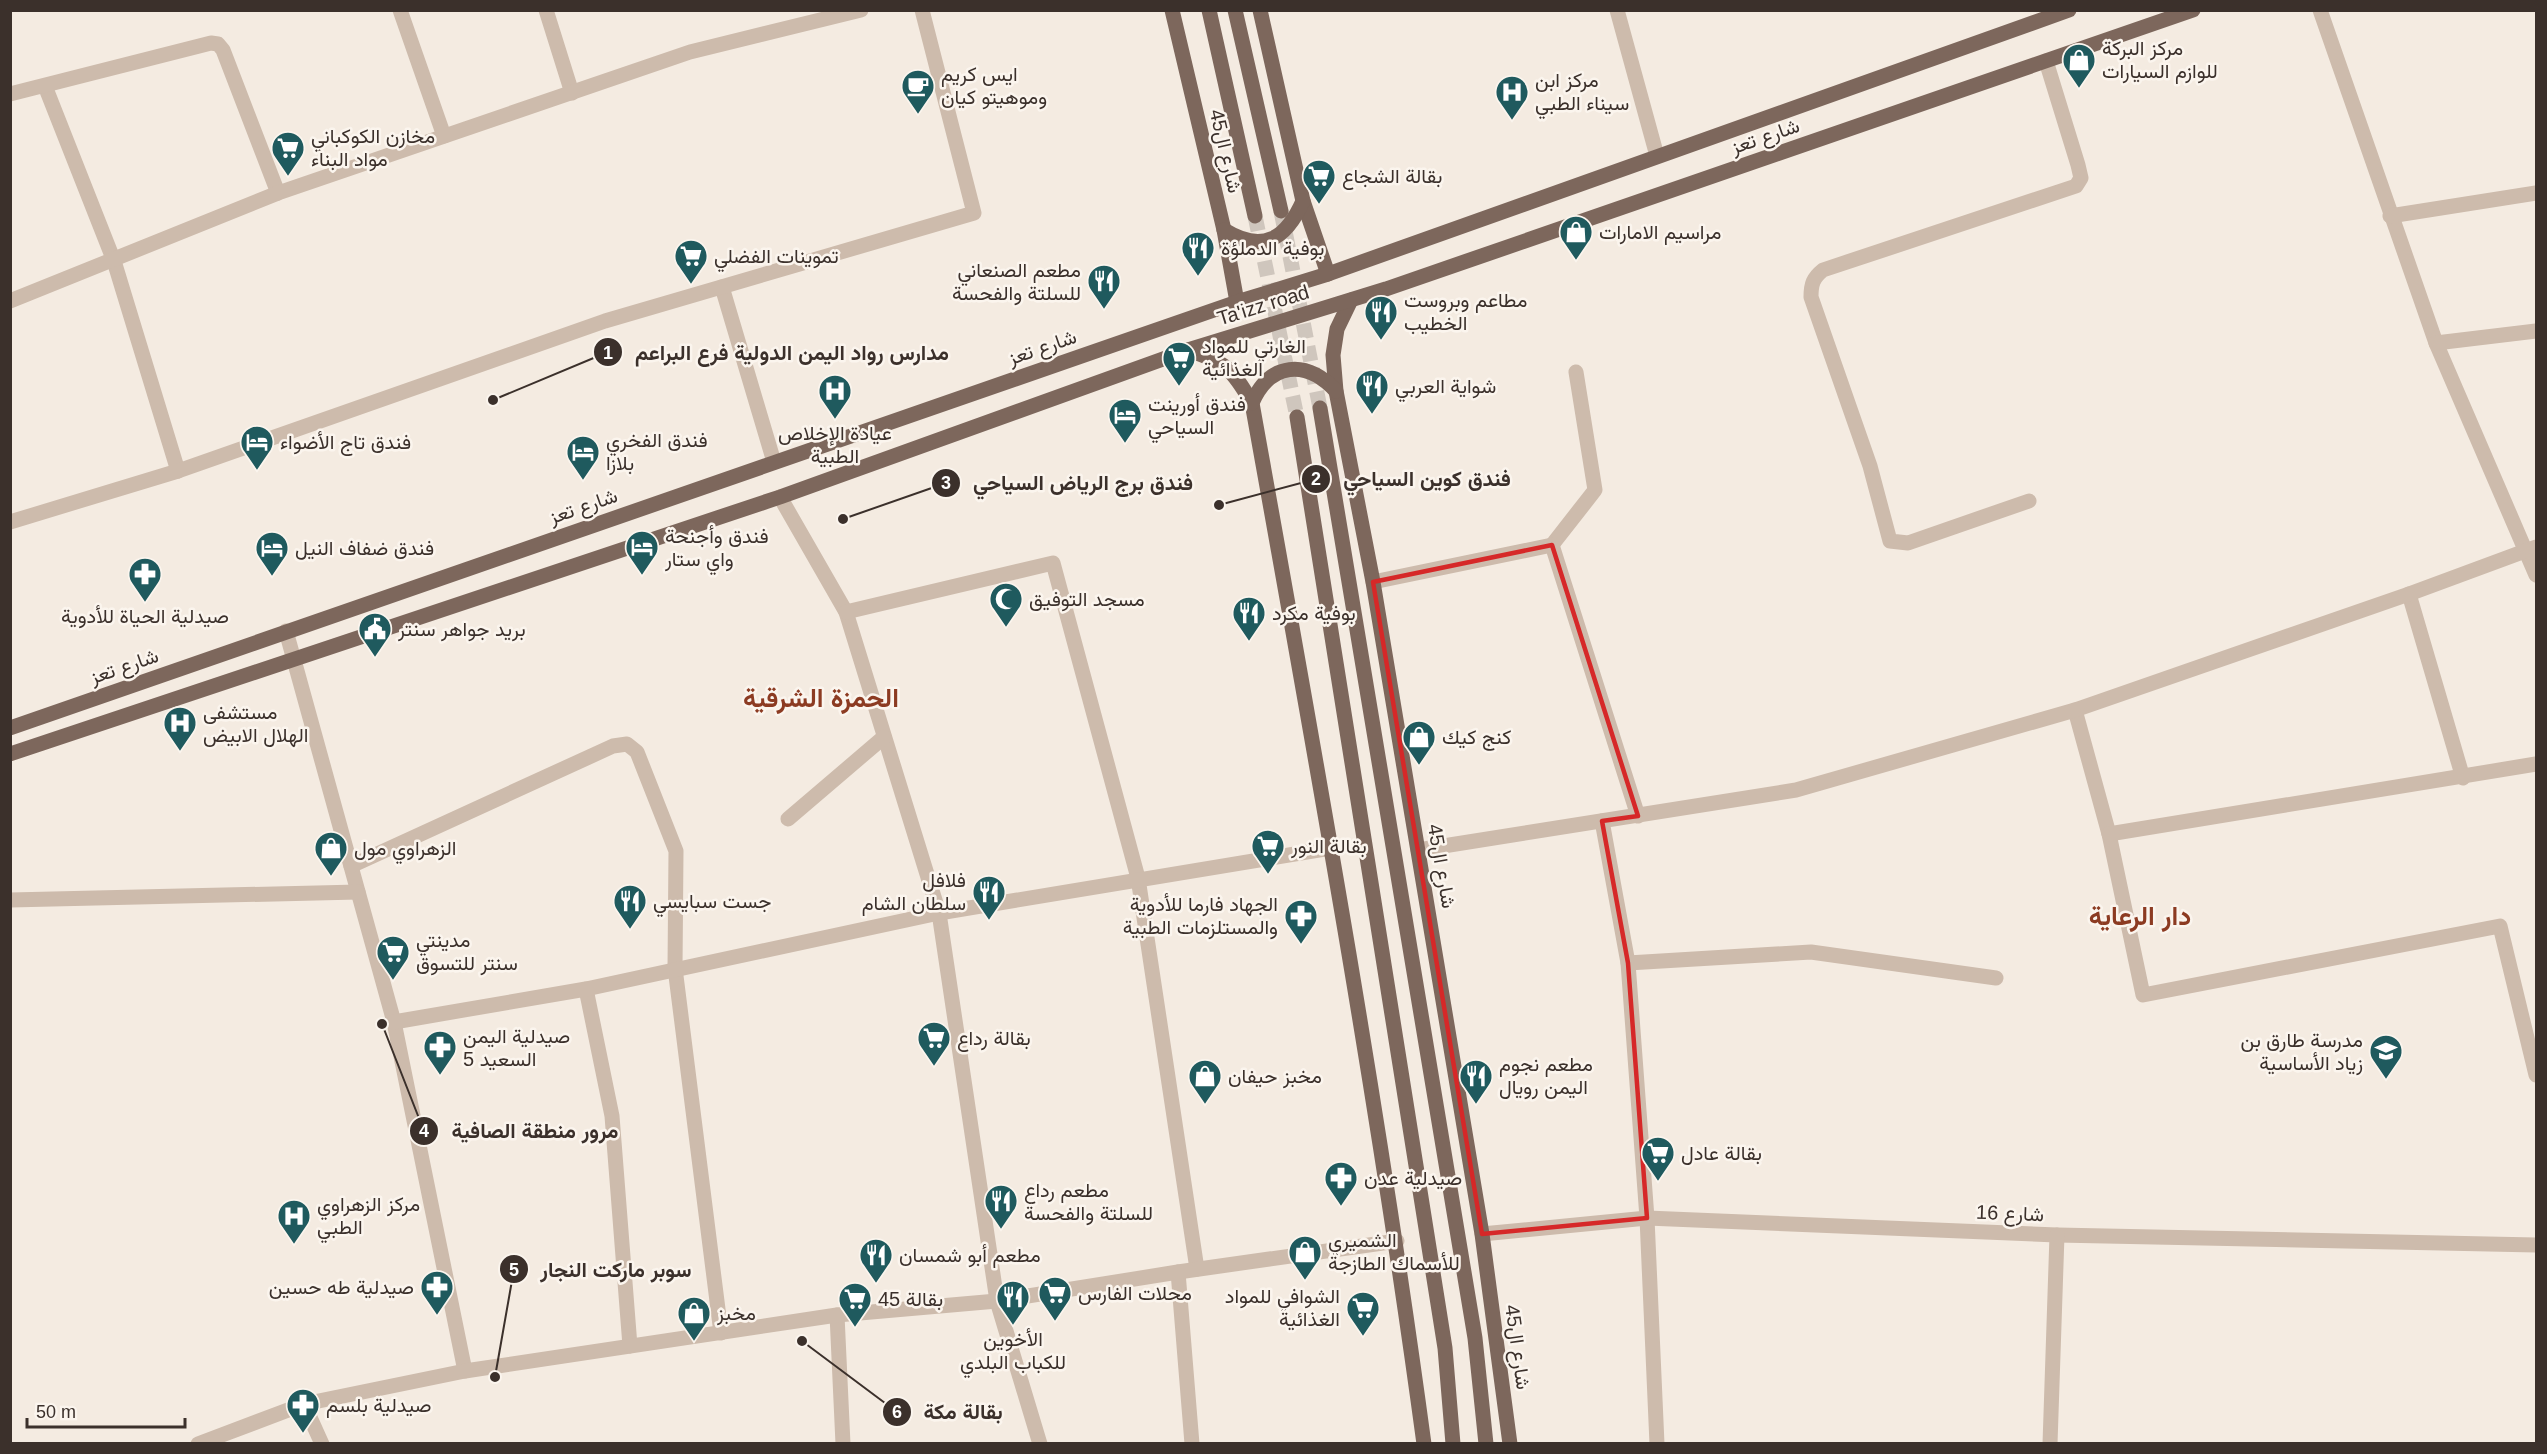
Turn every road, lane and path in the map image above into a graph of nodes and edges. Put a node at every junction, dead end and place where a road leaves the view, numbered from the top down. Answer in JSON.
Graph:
{"nodes":[{"id":1,"x":400,"y":10,"type":"edge"},
{"id":2,"x":546,"y":10,"type":"edge"},
{"id":3,"x":861,"y":10,"type":"edge"},
{"id":4,"x":922,"y":10,"type":"edge"},
{"id":5,"x":1172,"y":10,"type":"edge"},
{"id":6,"x":1209,"y":10,"type":"edge"},
{"id":7,"x":1235,"y":10,"type":"edge"},
{"id":8,"x":1260,"y":10,"type":"edge"},
{"id":9,"x":1617,"y":10,"type":"edge"},
{"id":10,"x":2069,"y":10,"type":"edge"},
{"id":11,"x":2193,"y":10,"type":"edge"},
{"id":12,"x":2320,"y":10,"type":"edge"},
{"id":13,"x":2046,"y":61,"type":"junction"},
{"id":14,"x":45,"y":86,"type":"junction"},
{"id":15,"x":572,"y":93,"type":"junction"},
{"id":16,"x":10,"y":94,"type":"edge"},
{"id":17,"x":444,"y":136,"type":"junction"},
{"id":18,"x":1657,"y":156,"type":"junction"},
{"id":19,"x":278,"y":193,"type":"junction"},
{"id":20,"x":2536,"y":193,"type":"edge"},
{"id":21,"x":1303,"y":201,"type":"junction"},
{"id":22,"x":1281,"y":211,"type":"tunnel mouth"},
{"id":23,"x":1255,"y":216,"type":"tunnel mouth"},
{"id":24,"x":2390,"y":216,"type":"junction"},
{"id":25,"x":1224,"y":230,"type":"junction"},
{"id":26,"x":114,"y":261,"type":"junction"},
{"id":27,"x":1328,"y":274,"type":"junction"},
{"id":28,"x":722,"y":287,"type":"junction"},
{"id":29,"x":1351,"y":300,"type":"junction"},
{"id":30,"x":10,"y":301,"type":"edge"},
{"id":31,"x":1237,"y":302,"type":"junction"},
{"id":32,"x":2536,"y":331,"type":"edge"},
{"id":33,"x":2436,"y":343,"type":"junction"},
{"id":34,"x":1188,"y":350,"type":"junction"},
{"id":35,"x":1576,"y":372,"type":"dead end"},
{"id":36,"x":1336,"y":390,"type":"junction"},
{"id":37,"x":1252,"y":403,"type":"junction"},
{"id":38,"x":1320,"y":408,"type":"tunnel mouth"},
{"id":39,"x":1297,"y":417,"type":"tunnel mouth"},
{"id":40,"x":774,"y":462,"type":"junction"},
{"id":41,"x":178,"y":471,"type":"junction"},
{"id":42,"x":780,"y":497,"type":"junction"},
{"id":43,"x":2029,"y":501,"type":"dead end"},
{"id":44,"x":10,"y":522,"type":"edge"},
{"id":45,"x":1552,"y":545,"type":"junction"},
{"id":46,"x":2531,"y":548,"type":"edge"},
{"id":47,"x":2536,"y":575,"type":"edge"},
{"id":48,"x":1372,"y":582,"type":"junction"},
{"id":49,"x":2409,"y":594,"type":"junction"},
{"id":50,"x":846,"y":612,"type":"junction"},
{"id":51,"x":286,"y":632,"type":"junction"},
{"id":52,"x":293,"y":661,"type":"junction"},
{"id":53,"x":2075,"y":710,"type":"junction"},
{"id":54,"x":10,"y":728,"type":"edge"},
{"id":55,"x":884,"y":737,"type":"junction"},
{"id":56,"x":10,"y":754,"type":"edge"},
{"id":57,"x":2536,"y":765,"type":"edge"},
{"id":58,"x":2463,"y":778,"type":"junction"},
{"id":59,"x":1638,"y":816,"type":"junction"},
{"id":60,"x":788,"y":819,"type":"dead end"},
{"id":61,"x":1602,"y":821,"type":"junction"},
{"id":62,"x":2109,"y":834,"type":"junction"},
{"id":63,"x":1331,"y":848,"type":"junction"},
{"id":64,"x":1418,"y":850,"type":"junction"},
{"id":65,"x":351,"y":866,"type":"junction"},
{"id":66,"x":1138,"y":878,"type":"junction"},
{"id":67,"x":358,"y":892,"type":"junction"},
{"id":68,"x":10,"y":900,"type":"edge"},
{"id":69,"x":939,"y":913,"type":"junction"},
{"id":70,"x":1628,"y":963,"type":"junction"},
{"id":71,"x":675,"y":968,"type":"junction"},
{"id":72,"x":1996,"y":978,"type":"dead end"},
{"id":73,"x":586,"y":989,"type":"junction"},
{"id":74,"x":394,"y":1022,"type":"junction"},
{"id":75,"x":2536,"y":1076,"type":"edge"},
{"id":76,"x":1647,"y":1218,"type":"junction"},
{"id":77,"x":1482,"y":1234,"type":"junction"},
{"id":78,"x":2057,"y":1235,"type":"junction"},
{"id":79,"x":1397,"y":1241,"type":"junction"},
{"id":80,"x":2536,"y":1245,"type":"edge"},
{"id":81,"x":1197,"y":1269,"type":"junction"},
{"id":82,"x":1178,"y":1272,"type":"junction"},
{"id":83,"x":997,"y":1301,"type":"junction"},
{"id":84,"x":837,"y":1315,"type":"junction"},
{"id":85,"x":721,"y":1333,"type":"junction"},
{"id":86,"x":630,"y":1346,"type":"junction"},
{"id":87,"x":465,"y":1371,"type":"junction"},
{"id":88,"x":304,"y":1404,"type":"junction"},
{"id":89,"x":198,"y":1443,"type":"edge"},
{"id":90,"x":322,"y":1443,"type":"edge"},
{"id":91,"x":843,"y":1443,"type":"edge"},
{"id":92,"x":1040,"y":1443,"type":"edge"},
{"id":93,"x":1192,"y":1443,"type":"edge"},
{"id":94,"x":1424,"y":1443,"type":"edge"},
{"id":95,"x":1453,"y":1443,"type":"edge"},
{"id":96,"x":1486,"y":1443,"type":"edge"},
{"id":97,"x":1510,"y":1443,"type":"edge"},
{"id":98,"x":1657,"y":1443,"type":"edge"},
{"id":99,"x":2050,"y":1443,"type":"edge"}],
"edges":[{"from":1,"to":17,"type":"street"},
{"from":2,"to":15,"type":"street"},
{"from":3,"to":15,"type":"street"},
{"from":4,"to":28,"type":"street"},
{"from":5,"to":25,"type":"main road","name":"شارع ال45"},
{"from":6,"to":23,"type":"main road","name":"شارع ال45"},
{"from":7,"to":22,"type":"main road","name":"شارع ال45"},
{"from":8,"to":21,"type":"main road"},
{"from":9,"to":18,"type":"street"},
{"from":10,"to":18,"type":"main road","name":"شارع تعز"},
{"from":11,"to":13,"type":"main road","name":"شارع تعز"},
{"from":12,"to":24,"type":"street"},
{"from":13,"to":29,"type":"main road","name":"شارع تعز"},
{"from":13,"to":43,"type":"street"},
{"from":14,"to":16,"type":"street"},
{"from":14,"to":19,"type":"street"},
{"from":14,"to":26,"type":"street"},
{"from":15,"to":17,"type":"street"},
{"from":17,"to":19,"type":"street"},
{"from":18,"to":27,"type":"main road","name":"شارع تعز"},
{"from":19,"to":26,"type":"street"},
{"from":20,"to":24,"type":"street"},
{"from":21,"to":25,"type":"main road"},
{"from":21,"to":27,"type":"main road"},
{"from":24,"to":33,"type":"street"},
{"from":25,"to":31,"type":"main road","name":"شارع ال45"},
{"from":26,"to":30,"type":"street"},
{"from":26,"to":41,"type":"street"},
{"from":27,"to":31,"type":"main road","name":"Ta'izz road"},
{"from":28,"to":40,"type":"street"},
{"from":28,"to":41,"type":"street"},
{"from":29,"to":34,"type":"main road","name":"Ta'izz road"},
{"from":29,"to":36,"type":"main road","name":"شارع ال45"},
{"from":31,"to":40,"type":"main road","name":"شارع تعز"},
{"from":32,"to":33,"type":"street"},
{"from":33,"to":46,"type":"street"},
{"from":34,"to":37,"type":"main road"},
{"from":34,"to":42,"type":"main road"},
{"from":35,"to":45,"type":"street"},
{"from":36,"to":37,"type":"main road"},
{"from":36,"to":48,"type":"main road","name":"شارع ال45"},
{"from":37,"to":63,"type":"main road"},
{"from":38,"to":96,"type":"main road"},
{"from":39,"to":95,"type":"main road"},
{"from":40,"to":51,"type":"main road","name":"شارع تعز"},
{"from":41,"to":44,"type":"street"},
{"from":42,"to":50,"type":"street"},
{"from":42,"to":52,"type":"main road"},
{"from":45,"to":48,"type":"street"},
{"from":45,"to":59,"type":"street"},
{"from":46,"to":47,"type":"street"},
{"from":46,"to":49,"type":"street"},
{"from":48,"to":64,"type":"main road","name":"شارع ال45"},
{"from":49,"to":53,"type":"street"},
{"from":49,"to":58,"type":"street"},
{"from":50,"to":55,"type":"street"},
{"from":50,"to":66,"type":"street"},
{"from":51,"to":52,"type":"street"},
{"from":51,"to":54,"type":"main road","name":"شارع تعز"},
{"from":52,"to":56,"type":"main road"},
{"from":52,"to":65,"type":"street"},
{"from":53,"to":59,"type":"street"},
{"from":53,"to":62,"type":"street"},
{"from":55,"to":60,"type":"street"},
{"from":55,"to":69,"type":"street"},
{"from":57,"to":58,"type":"street"},
{"from":58,"to":62,"type":"street"},
{"from":59,"to":61,"type":"street"},
{"from":61,"to":64,"type":"street"},
{"from":61,"to":70,"type":"street"},
{"from":62,"to":75,"type":"street"},
{"from":63,"to":66,"type":"street"},
{"from":63,"to":79,"type":"main road"},
{"from":64,"to":77,"type":"main road","name":"شارع ال45"},
{"from":65,"to":67,"type":"street"},
{"from":65,"to":71,"type":"street"},
{"from":66,"to":69,"type":"street"},
{"from":66,"to":81,"type":"street"},
{"from":67,"to":68,"type":"street"},
{"from":67,"to":74,"type":"street"},
{"from":69,"to":71,"type":"street"},
{"from":69,"to":83,"type":"street"},
{"from":70,"to":72,"type":"street"},
{"from":70,"to":76,"type":"street"},
{"from":71,"to":73,"type":"street"},
{"from":71,"to":85,"type":"street"},
{"from":73,"to":74,"type":"street"},
{"from":73,"to":86,"type":"street"},
{"from":74,"to":87,"type":"street"},
{"from":76,"to":77,"type":"street","name":"شارع 16"},
{"from":76,"to":78,"type":"street","name":"شارع 16"},
{"from":76,"to":98,"type":"street"},
{"from":77,"to":97,"type":"main road","name":"شارع ال45"},
{"from":78,"to":80,"type":"street","name":"شارع 16"},
{"from":78,"to":99,"type":"street"},
{"from":79,"to":81,"type":"street"},
{"from":79,"to":94,"type":"main road"},
{"from":81,"to":82,"type":"street"},
{"from":82,"to":83,"type":"street"},
{"from":82,"to":93,"type":"street"},
{"from":83,"to":84,"type":"street"},
{"from":83,"to":92,"type":"street"},
{"from":84,"to":85,"type":"street"},
{"from":84,"to":91,"type":"street"},
{"from":85,"to":86,"type":"street"},
{"from":86,"to":87,"type":"street"},
{"from":87,"to":88,"type":"street"},
{"from":88,"to":89,"type":"street"},
{"from":88,"to":90,"type":"street"}]}
